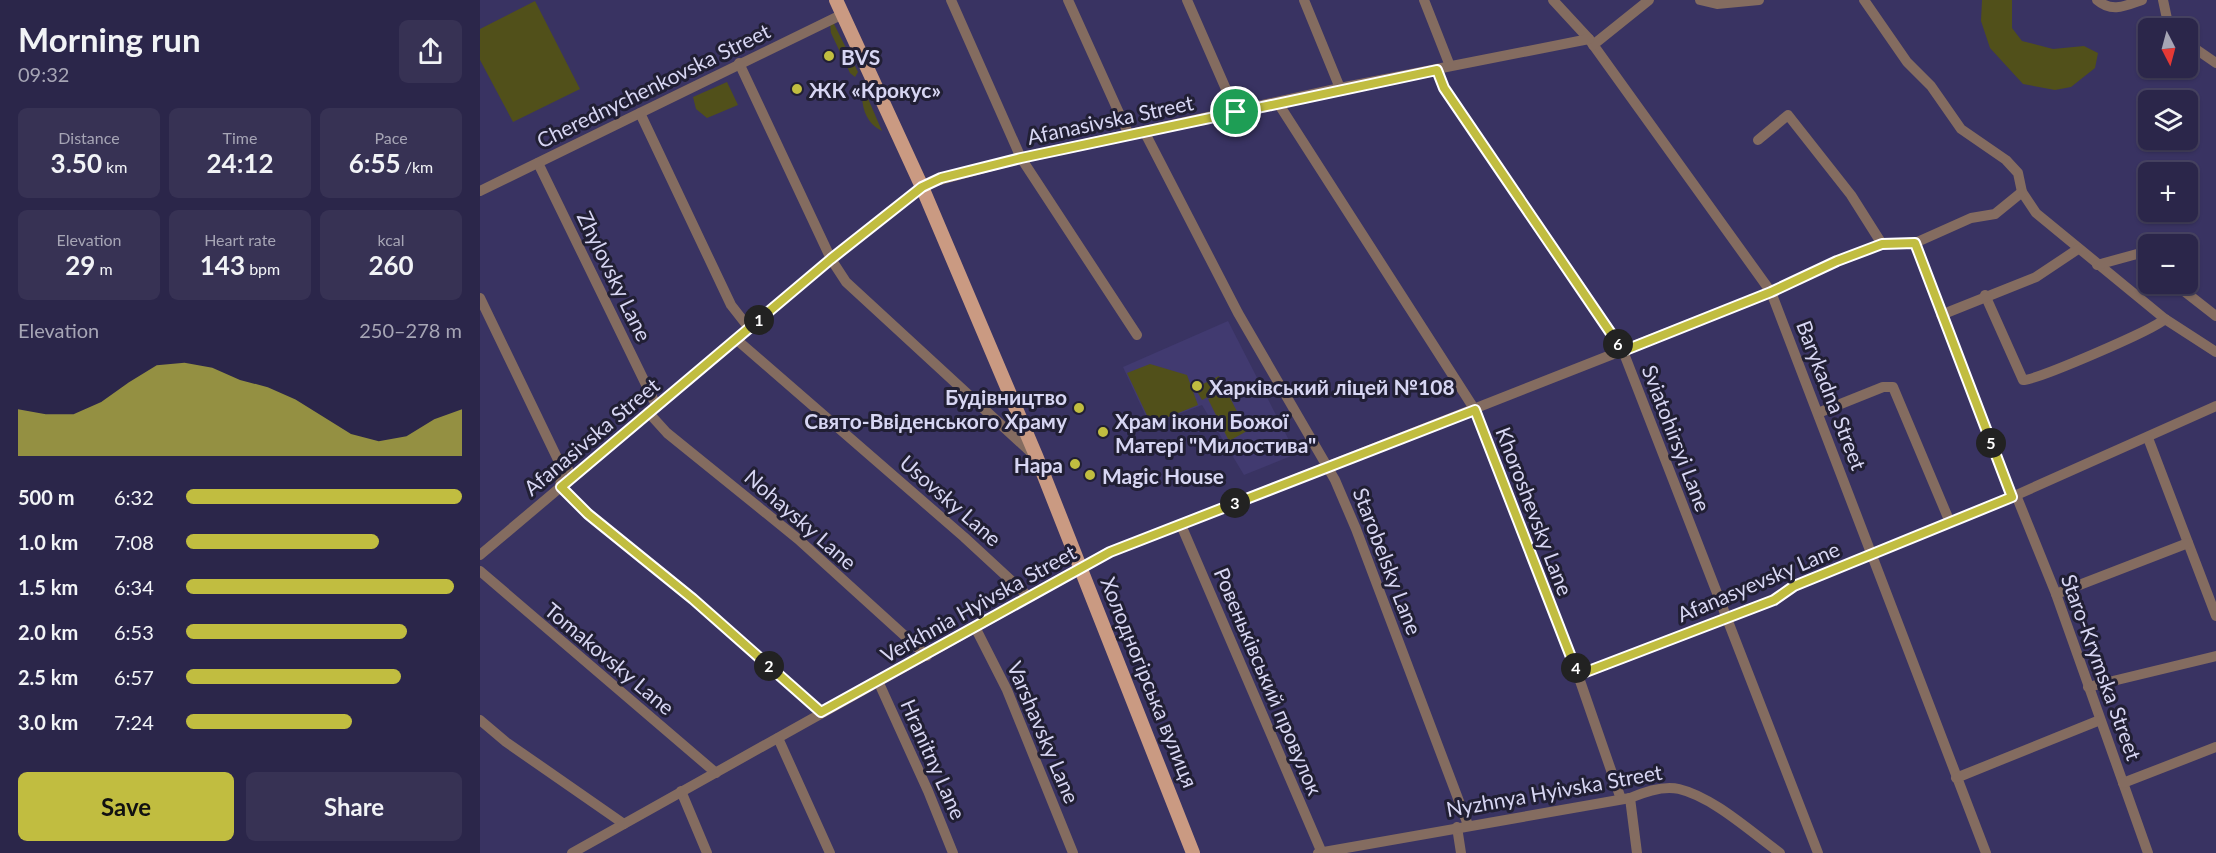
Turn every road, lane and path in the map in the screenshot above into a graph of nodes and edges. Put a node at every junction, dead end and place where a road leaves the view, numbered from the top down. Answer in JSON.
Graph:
{"nodes":[{"id":1,"x":836,"y":0,"type":"edge"},
{"id":2,"x":951,"y":0,"type":"edge"},
{"id":3,"x":1068,"y":0,"type":"edge"},
{"id":4,"x":1187,"y":0,"type":"edge"},
{"id":5,"x":1304,"y":0,"type":"edge"},
{"id":6,"x":1424,"y":0,"type":"edge"},
{"id":7,"x":1553,"y":0,"type":"edge"},
{"id":8,"x":1649,"y":0,"type":"edge"},
{"id":9,"x":1700,"y":0,"type":"edge"},
{"id":10,"x":1759,"y":0,"type":"edge"},
{"id":11,"x":1864,"y":0,"type":"edge"},
{"id":12,"x":2097,"y":0,"type":"edge"},
{"id":13,"x":2142,"y":0,"type":"edge"},
{"id":14,"x":2163,"y":0,"type":"edge"},
{"id":15,"x":843,"y":14,"type":"junction"},
{"id":16,"x":2167,"y":18,"type":"edge"},
{"id":17,"x":1591,"y":42,"type":"junction"},
{"id":18,"x":2198,"y":51,"type":"edge"},
{"id":19,"x":739,"y":63,"type":"junction"},
{"id":20,"x":2216,"y":63,"type":"edge"},
{"id":21,"x":1450,"y":66,"type":"junction"},
{"id":22,"x":1437,"y":70,"type":"junction"},
{"id":23,"x":1340,"y":88,"type":"junction"},
{"id":24,"x":1278,"y":103,"type":"junction"},
{"id":25,"x":1236,"y":112,"type":"junction"},
{"id":26,"x":640,"y":113,"type":"junction"},
{"id":27,"x":1145,"y":133,"type":"junction"},
{"id":28,"x":1129,"y":135,"type":"junction"},
{"id":29,"x":1758,"y":140,"type":"dead end"},
{"id":30,"x":1021,"y":158,"type":"junction"},
{"id":31,"x":538,"y":163,"type":"junction"},
{"id":32,"x":922,"y":187,"type":"junction"},
{"id":33,"x":480,"y":191,"type":"edge"},
{"id":34,"x":2022,"y":192,"type":"junction"},
{"id":35,"x":1915,"y":243,"type":"junction"},
{"id":36,"x":1882,"y":244,"type":"junction"},
{"id":37,"x":2078,"y":249,"type":"junction"},
{"id":38,"x":2138,"y":255,"type":"edge"},
{"id":39,"x":831,"y":259,"type":"junction"},
{"id":40,"x":2097,"y":265,"type":"junction"},
{"id":41,"x":1771,"y":292,"type":"junction"},
{"id":42,"x":2188,"y":294,"type":"edge"},
{"id":43,"x":1985,"y":295,"type":"junction"},
{"id":44,"x":480,"y":298,"type":"edge"},
{"id":45,"x":1941,"y":315,"type":"junction"},
{"id":46,"x":2216,"y":316,"type":"edge"},
{"id":47,"x":2165,"y":319,"type":"junction"},
{"id":48,"x":749,"y":328,"type":"junction"},
{"id":49,"x":1137,"y":335,"type":"dead end"},
{"id":50,"x":737,"y":340,"type":"junction"},
{"id":51,"x":1623,"y":351,"type":"junction"},
{"id":52,"x":2216,"y":352,"type":"edge"},
{"id":53,"x":2216,"y":406,"type":"edge"},
{"id":54,"x":652,"y":409,"type":"junction"},
{"id":55,"x":1475,"y":410,"type":"junction"},
{"id":56,"x":1818,"y":413,"type":"junction"},
{"id":57,"x":2148,"y":438,"type":"junction"},
{"id":58,"x":1037,"y":458,"type":"junction"},
{"id":59,"x":1329,"y":467,"type":"junction"},
{"id":60,"x":562,"y":468,"type":"junction"},
{"id":61,"x":580,"y":471,"type":"junction"},
{"id":62,"x":561,"y":487,"type":"junction"},
{"id":63,"x":2014,"y":496,"type":"junction"},
{"id":64,"x":1949,"y":520,"type":"junction"},
{"id":65,"x":1181,"y":525,"type":"junction"},
{"id":66,"x":2188,"y":543,"type":"junction"},
{"id":67,"x":481,"y":551,"type":"edge"},
{"id":68,"x":1872,"y":553,"type":"junction"},
{"id":69,"x":1082,"y":567,"type":"junction"},
{"id":70,"x":480,"y":571,"type":"edge"},
{"id":71,"x":2056,"y":594,"type":"junction"},
{"id":72,"x":1029,"y":597,"type":"junction"},
{"id":73,"x":2216,"y":616,"type":"edge"},
{"id":74,"x":1726,"y":618,"type":"junction"},
{"id":75,"x":976,"y":628,"type":"junction"},
{"id":76,"x":927,"y":656,"type":"junction"},
{"id":77,"x":2216,"y":656,"type":"edge"},
{"id":78,"x":1578,"y":675,"type":"junction"},
{"id":79,"x":878,"y":681,"type":"junction"},
{"id":80,"x":2088,"y":687,"type":"junction"},
{"id":81,"x":821,"y":712,"type":"junction"},
{"id":82,"x":480,"y":720,"type":"edge"},
{"id":83,"x":2100,"y":720,"type":"junction"},
{"id":84,"x":778,"y":738,"type":"junction"},
{"id":85,"x":2216,"y":747,"type":"edge"},
{"id":86,"x":716,"y":773,"type":"junction"},
{"id":87,"x":1956,"y":778,"type":"junction"},
{"id":88,"x":2123,"y":783,"type":"junction"},
{"id":89,"x":681,"y":791,"type":"junction"},
{"id":90,"x":1625,"y":798,"type":"junction"},
{"id":91,"x":624,"y":824,"type":"junction"},
{"id":92,"x":1462,"y":826,"type":"junction"},
{"id":93,"x":577,"y":852,"type":"edge"},
{"id":94,"x":707,"y":853,"type":"edge"},
{"id":95,"x":830,"y":853,"type":"edge"},
{"id":96,"x":952,"y":853,"type":"edge"},
{"id":97,"x":1073,"y":853,"type":"edge"},
{"id":98,"x":1193,"y":853,"type":"edge"},
{"id":99,"x":1320,"y":853,"type":"edge"},
{"id":100,"x":1461,"y":853,"type":"edge"},
{"id":101,"x":1637,"y":853,"type":"edge"},
{"id":102,"x":1780,"y":853,"type":"edge"},
{"id":103,"x":1818,"y":853,"type":"edge"},
{"id":104,"x":1986,"y":853,"type":"edge"},
{"id":105,"x":2148,"y":853,"type":"edge"}],
"edges":[{"from":1,"to":15,"type":"main road","name":"Холодногірська вулиця"},
{"from":2,"to":30,"type":"street"},
{"from":3,"to":28,"type":"street"},
{"from":4,"to":25,"type":"street"},
{"from":5,"to":23,"type":"street"},
{"from":6,"to":21,"type":"street"},
{"from":7,"to":17,"type":"street","name":"Barykadna Street"},
{"from":8,"to":17,"type":"street","name":"Afanasivska Street"},
{"from":9,"to":10,"type":"street"},
{"from":11,"to":34,"type":"street"},
{"from":12,"to":13,"type":"street"},
{"from":14,"to":16,"type":"street"},
{"from":15,"to":19,"type":"street","name":"Cherednychenkovska Street"},
{"from":15,"to":32,"type":"main road","name":"Холодногірська вулиця"},
{"from":17,"to":21,"type":"street","name":"Afanasivska Street"},
{"from":17,"to":41,"type":"street","name":"Barykadna Street"},
{"from":18,"to":20,"type":"street"},
{"from":19,"to":26,"type":"street","name":"Cherednychenkovska Street"},
{"from":19,"to":39,"type":"street"},
{"from":21,"to":22,"type":"street","name":"Afanasivska Street"},
{"from":22,"to":23,"type":"street","name":"Afanasivska Street"},
{"from":22,"to":51,"type":"street","name":"Sviatohirsyi Lane"},
{"from":23,"to":24,"type":"street","name":"Afanasivska Street"},
{"from":24,"to":25,"type":"street","name":"Afanasivska Street"},
{"from":24,"to":55,"type":"street","name":"Khoroshevsky Lane"},
{"from":25,"to":27,"type":"street","name":"Afanasivska Street"},
{"from":26,"to":31,"type":"street","name":"Cherednychenkovska Street"},
{"from":26,"to":48,"type":"street"},
{"from":27,"to":28,"type":"street","name":"Afanasivska Street"},
{"from":27,"to":59,"type":"street","name":"Starobelsky Lane"},
{"from":28,"to":30,"type":"street","name":"Afanasivska Street"},
{"from":29,"to":36,"type":"street"},
{"from":30,"to":32,"type":"street","name":"Afanasivska Street"},
{"from":30,"to":49,"type":"street"},
{"from":31,"to":33,"type":"street","name":"Cherednychenkovska Street"},
{"from":31,"to":54,"type":"street","name":"Zhylovsky Lane"},
{"from":32,"to":39,"type":"street","name":"Afanasivska Street"},
{"from":32,"to":58,"type":"main road","name":"Холодногірська вулиця"},
{"from":34,"to":35,"type":"street","name":"Verkhnia Hyivska Street"},
{"from":34,"to":37,"type":"street"},
{"from":35,"to":36,"type":"street","name":"Verkhnia Hyivska Street"},
{"from":35,"to":45,"type":"street","name":"Staro-Krymska Street"},
{"from":36,"to":41,"type":"street","name":"Verkhnia Hyivska Street"},
{"from":37,"to":40,"type":"street"},
{"from":37,"to":43,"type":"street"},
{"from":38,"to":40,"type":"street"},
{"from":39,"to":48,"type":"street","name":"Afanasivska Street"},
{"from":39,"to":58,"type":"street"},
{"from":40,"to":47,"type":"street"},
{"from":41,"to":51,"type":"street","name":"Verkhnia Hyivska Street"},
{"from":41,"to":56,"type":"street","name":"Barykadna Street"},
{"from":42,"to":46,"type":"street"},
{"from":43,"to":45,"type":"street"},
{"from":43,"to":47,"type":"street"},
{"from":44,"to":60,"type":"street"},
{"from":45,"to":63,"type":"street","name":"Staro-Krymska Street"},
{"from":47,"to":52,"type":"street"},
{"from":48,"to":50,"type":"street","name":"Afanasivska Street"},
{"from":50,"to":54,"type":"street","name":"Afanasivska Street"},
{"from":50,"to":72,"type":"street","name":"Usovsky Lane"},
{"from":51,"to":55,"type":"street","name":"Verkhnia Hyivska Street"},
{"from":51,"to":74,"type":"street","name":"Sviatohirsyi Lane"},
{"from":53,"to":57,"type":"street","name":"Afanasyevsky Lane"},
{"from":54,"to":61,"type":"street","name":"Afanasivska Street"},
{"from":54,"to":76,"type":"street","name":"Nohaysky Lane"},
{"from":55,"to":59,"type":"street","name":"Verkhnia Hyivska Street"},
{"from":55,"to":78,"type":"street","name":"Khoroshevsky Lane"},
{"from":56,"to":64,"type":"street"},
{"from":56,"to":68,"type":"street","name":"Barykadna Street"},
{"from":57,"to":63,"type":"street","name":"Afanasyevsky Lane"},
{"from":57,"to":66,"type":"street"},
{"from":58,"to":69,"type":"main road","name":"Холодногірська вулиця"},
{"from":59,"to":65,"type":"street","name":"Verkhnia Hyivska Street"},
{"from":59,"to":92,"type":"street","name":"Starobelsky Lane"},
{"from":60,"to":61,"type":"street"},
{"from":60,"to":62,"type":"street"},
{"from":61,"to":62,"type":"street","name":"Afanasivska Street"},
{"from":62,"to":67,"type":"street","name":"Afanasivska Street"},
{"from":62,"to":81,"type":"street"},
{"from":63,"to":64,"type":"street","name":"Afanasyevsky Lane"},
{"from":63,"to":71,"type":"street","name":"Staro-Krymska Street"},
{"from":64,"to":68,"type":"street","name":"Afanasyevsky Lane"},
{"from":65,"to":69,"type":"street","name":"Verkhnia Hyivska Street"},
{"from":65,"to":99,"type":"street","name":"Ровеньківський провулок"},
{"from":66,"to":71,"type":"street"},
{"from":66,"to":73,"type":"street"},
{"from":68,"to":74,"type":"street","name":"Afanasyevsky Lane"},
{"from":68,"to":87,"type":"street","name":"Barykadna Street"},
{"from":69,"to":72,"type":"street","name":"Verkhnia Hyivska Street"},
{"from":69,"to":98,"type":"main road","name":"Холодногірська вулиця"},
{"from":70,"to":86,"type":"street","name":"Tomakovsky Lane"},
{"from":71,"to":80,"type":"street","name":"Staro-Krymska Street"},
{"from":72,"to":75,"type":"street","name":"Verkhnia Hyivska Street"},
{"from":74,"to":78,"type":"street","name":"Afanasyevsky Lane"},
{"from":74,"to":103,"type":"street","name":"Sviatohirsyi Lane"},
{"from":75,"to":76,"type":"street","name":"Verkhnia Hyivska Street"},
{"from":75,"to":97,"type":"street","name":"Varshavsky Lane"},
{"from":76,"to":79,"type":"street","name":"Verkhnia Hyivska Street"},
{"from":77,"to":80,"type":"street"},
{"from":78,"to":90,"type":"street","name":"Khoroshevsky Lane"},
{"from":79,"to":81,"type":"street","name":"Verkhnia Hyivska Street"},
{"from":79,"to":96,"type":"street","name":"Hranitny Lane"},
{"from":80,"to":83,"type":"street","name":"Staro-Krymska Street"},
{"from":81,"to":84,"type":"street","name":"Verkhnia Hyivska Street"},
{"from":82,"to":91,"type":"street"},
{"from":83,"to":87,"type":"street"},
{"from":83,"to":88,"type":"street","name":"Staro-Krymska Street"},
{"from":84,"to":86,"type":"street","name":"Verkhnia Hyivska Street"},
{"from":84,"to":95,"type":"street"},
{"from":85,"to":88,"type":"street"},
{"from":86,"to":89,"type":"street","name":"Verkhnia Hyivska Street"},
{"from":87,"to":104,"type":"street","name":"Barykadna Street"},
{"from":88,"to":105,"type":"street","name":"Staro-Krymska Street"},
{"from":89,"to":91,"type":"street","name":"Verkhnia Hyivska Street"},
{"from":89,"to":94,"type":"street"},
{"from":90,"to":92,"type":"street","name":"Nyzhnya Hyivska Street"},
{"from":90,"to":101,"type":"street","name":"Khoroshevsky Lane"},
{"from":90,"to":102,"type":"street","name":"Nyzhnya Hyivska Street"},
{"from":91,"to":93,"type":"street","name":"Verkhnia Hyivska Street"},
{"from":92,"to":99,"type":"street","name":"Nyzhnya Hyivska Street"},
{"from":92,"to":100,"type":"street","name":"Starobelsky Lane"}]}
